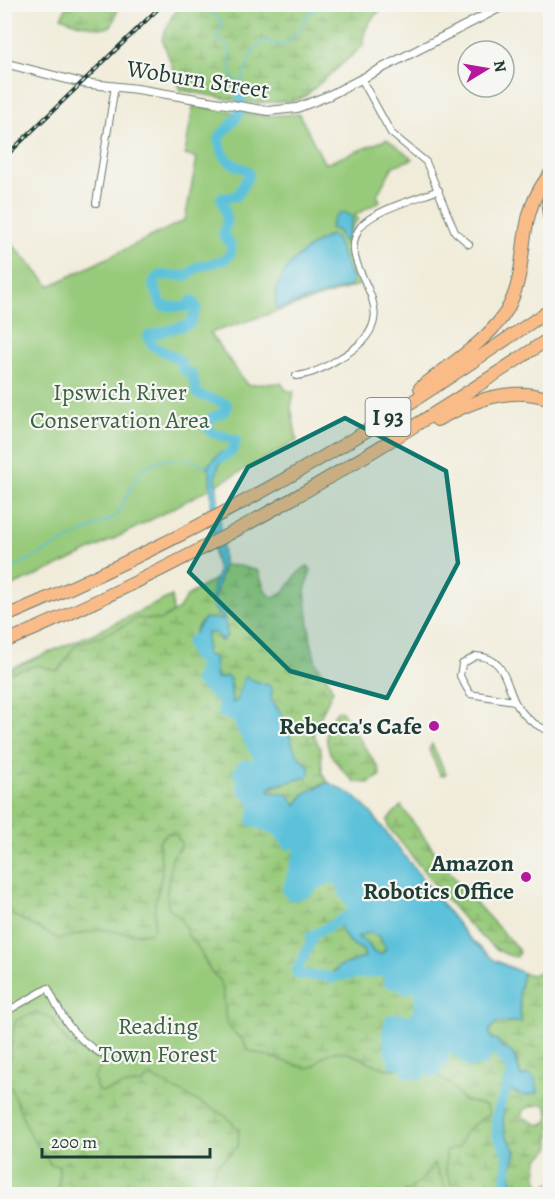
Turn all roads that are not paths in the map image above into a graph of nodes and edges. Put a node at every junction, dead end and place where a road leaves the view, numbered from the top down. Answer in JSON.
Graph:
{"nodes":[{"id":1,"x":507,"y":4,"type":"edge"},
{"id":2,"x":4,"y":63,"type":"edge"},
{"id":3,"x":362,"y":80,"type":"junction"},
{"id":4,"x":115,"y":86,"type":"junction"},
{"id":5,"x":550,"y":174,"type":"edge"},
{"id":6,"x":439,"y":190,"type":"junction"},
{"id":7,"x":550,"y":192,"type":"edge"},
{"id":8,"x":96,"y":203,"type":"dead end"},
{"id":9,"x":550,"y":221,"type":"edge"},
{"id":10,"x":469,"y":244,"type":"dead end"},
{"id":11,"x":550,"y":310,"type":"edge"},
{"id":12,"x":550,"y":338,"type":"edge"},
{"id":13,"x":296,"y":376,"type":"dead end"},
{"id":14,"x":550,"y":399,"type":"edge"},
{"id":15,"x":368,"y":430,"type":"junction"},
{"id":16,"x":379,"y":449,"type":"junction"},
{"id":17,"x":4,"y":617,"type":"edge"},
{"id":18,"x":4,"y":642,"type":"edge"},
{"id":19,"x":514,"y":701,"type":"junction"},
{"id":20,"x":550,"y":731,"type":"edge"},
{"id":21,"x":4,"y":1013,"type":"edge"},
{"id":22,"x":100,"y":1053,"type":"dead end"}],
"edges":[{"from":1,"to":3,"type":"street","name":"Woburn Street"},
{"from":2,"to":4,"type":"street","name":"Woburn Street"},
{"from":3,"to":4,"type":"street","name":"Woburn Street"},
{"from":3,"to":6,"type":"street"},
{"from":4,"to":8,"type":"street"},
{"from":5,"to":15,"type":"highway"},
{"from":6,"to":10,"type":"street"},
{"from":6,"to":13,"type":"street"},
{"from":7,"to":9,"type":"highway"},
{"from":11,"to":15,"type":"highway","number":"I 93"},
{"from":12,"to":16,"type":"highway","number":"I 93"},
{"from":14,"to":16,"type":"highway"},
{"from":15,"to":17,"type":"highway","number":"I 93"},
{"from":16,"to":18,"type":"highway","number":"I 93"},
{"from":19,"to":19,"type":"street"},
{"from":19,"to":20,"type":"street"},
{"from":21,"to":22,"type":"street"}]}
